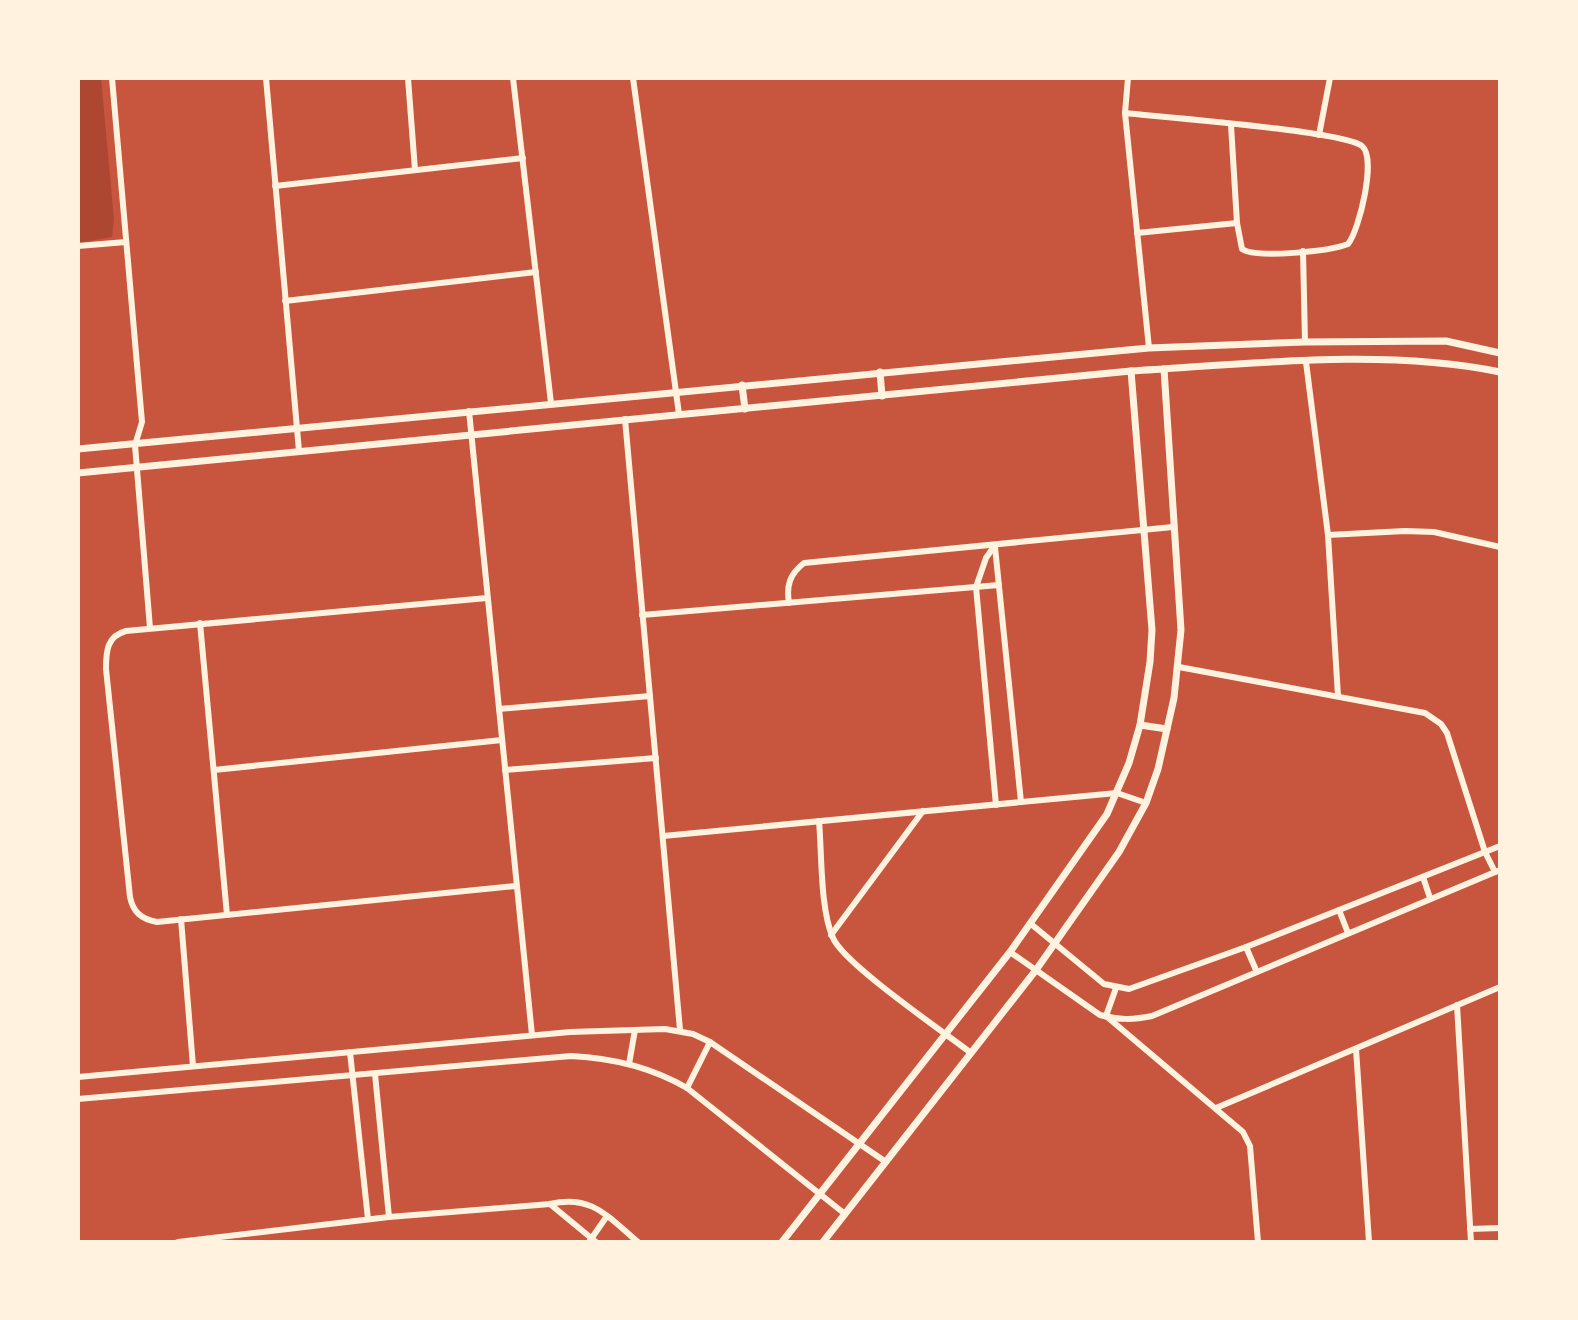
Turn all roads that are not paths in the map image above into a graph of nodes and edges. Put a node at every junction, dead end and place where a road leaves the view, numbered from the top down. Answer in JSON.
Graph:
{"nodes":[{"id":1,"x":112,"y":78,"type":"edge"},
{"id":2,"x":266,"y":78,"type":"edge"},
{"id":3,"x":408,"y":78,"type":"edge"},
{"id":4,"x":513,"y":78,"type":"edge"},
{"id":5,"x":633,"y":78,"type":"edge"},
{"id":6,"x":1128,"y":78,"type":"edge"},
{"id":7,"x":1330,"y":78,"type":"edge"},
{"id":8,"x":1125,"y":113,"type":"junction"},
{"id":9,"x":1231,"y":125,"type":"junction"},
{"id":10,"x":1319,"y":135,"type":"junction"},
{"id":11,"x":523,"y":158,"type":"junction"},
{"id":12,"x":415,"y":170,"type":"junction"},
{"id":13,"x":275,"y":186,"type":"junction"},
{"id":14,"x":1237,"y":223,"type":"junction"},
{"id":15,"x":1137,"y":233,"type":"junction"},
{"id":16,"x":126,"y":242,"type":"junction"},
{"id":17,"x":78,"y":246,"type":"edge"},
{"id":18,"x":1303,"y":251,"type":"junction"},
{"id":19,"x":536,"y":272,"type":"junction"},
{"id":20,"x":285,"y":301,"type":"junction"},
{"id":21,"x":1305,"y":342,"type":"junction"},
{"id":22,"x":1149,"y":348,"type":"junction"},
{"id":23,"x":1500,"y":353,"type":"edge"},
{"id":24,"x":1306,"y":362,"type":"junction"},
{"id":25,"x":1164,"y":369,"type":"junction"},
{"id":26,"x":1131,"y":371,"type":"junction"},
{"id":27,"x":880,"y":372,"type":"junction"},
{"id":28,"x":1500,"y":372,"type":"edge"},
{"id":29,"x":742,"y":385,"type":"junction"},
{"id":30,"x":675,"y":391,"type":"junction"},
{"id":31,"x":882,"y":396,"type":"junction"},
{"id":32,"x":551,"y":403,"type":"junction"},
{"id":33,"x":745,"y":409,"type":"junction"},
{"id":34,"x":469,"y":411,"type":"junction"},
{"id":35,"x":679,"y":414,"type":"junction"},
{"id":36,"x":625,"y":419,"type":"junction"},
{"id":37,"x":296,"y":428,"type":"junction"},
{"id":38,"x":471,"y":436,"type":"junction"},
{"id":39,"x":135,"y":445,"type":"junction"},
{"id":40,"x":78,"y":449,"type":"edge"},
{"id":41,"x":299,"y":451,"type":"junction"},
{"id":42,"x":137,"y":467,"type":"junction"},
{"id":43,"x":78,"y":473,"type":"edge"},
{"id":44,"x":1173,"y":527,"type":"junction"},
{"id":45,"x":1145,"y":530,"type":"junction"},
{"id":46,"x":1328,"y":535,"type":"junction"},
{"id":47,"x":995,"y":545,"type":"junction"},
{"id":48,"x":1500,"y":547,"type":"edge"},
{"id":49,"x":999,"y":585,"type":"junction"},
{"id":50,"x":976,"y":587,"type":"junction"},
{"id":51,"x":487,"y":598,"type":"junction"},
{"id":52,"x":789,"y":603,"type":"junction"},
{"id":53,"x":642,"y":615,"type":"junction"},
{"id":54,"x":200,"y":623,"type":"junction"},
{"id":55,"x":150,"y":628,"type":"junction"},
{"id":56,"x":1179,"y":667,"type":"junction"},
{"id":57,"x":650,"y":696,"type":"junction"},
{"id":58,"x":1338,"y":696,"type":"junction"},
{"id":59,"x":499,"y":709,"type":"junction"},
{"id":60,"x":1140,"y":725,"type":"junction"},
{"id":61,"x":1167,"y":729,"type":"junction"},
{"id":62,"x":502,"y":740,"type":"junction"},
{"id":63,"x":656,"y":758,"type":"junction"},
{"id":64,"x":214,"y":770,"type":"junction"},
{"id":65,"x":505,"y":770,"type":"junction"},
{"id":66,"x":1117,"y":793,"type":"junction"},
{"id":67,"x":1021,"y":802,"type":"junction"},
{"id":68,"x":1146,"y":803,"type":"junction"},
{"id":69,"x":996,"y":805,"type":"junction"},
{"id":70,"x":923,"y":811,"type":"junction"},
{"id":71,"x":819,"y":821,"type":"junction"},
{"id":72,"x":663,"y":836,"type":"junction"},
{"id":73,"x":1500,"y":846,"type":"edge"},
{"id":74,"x":1485,"y":852,"type":"junction"},
{"id":75,"x":1497,"y":871,"type":"edge"},
{"id":76,"x":1423,"y":877,"type":"junction"},
{"id":77,"x":516,"y":886,"type":"junction"},
{"id":78,"x":1430,"y":898,"type":"junction"},
{"id":79,"x":1339,"y":910,"type":"junction"},
{"id":80,"x":227,"y":915,"type":"junction"},
{"id":81,"x":181,"y":919,"type":"junction"},
{"id":82,"x":1031,"y":924,"type":"junction"},
{"id":83,"x":1348,"y":933,"type":"junction"},
{"id":84,"x":831,"y":935,"type":"junction"},
{"id":85,"x":1055,"y":944,"type":"junction"},
{"id":86,"x":1246,"y":947,"type":"junction"},
{"id":87,"x":1010,"y":952,"type":"junction"},
{"id":88,"x":1036,"y":970,"type":"junction"},
{"id":89,"x":1256,"y":970,"type":"junction"},
{"id":90,"x":1500,"y":987,"type":"edge"},
{"id":91,"x":1116,"y":988,"type":"junction"},
{"id":92,"x":1457,"y":1005,"type":"junction"},
{"id":93,"x":1106,"y":1016,"type":"junction"},
{"id":94,"x":635,"y":1030,"type":"junction"},
{"id":95,"x":680,"y":1030,"type":"junction"},
{"id":96,"x":946,"y":1033,"type":"junction"},
{"id":97,"x":532,"y":1035,"type":"junction"},
{"id":98,"x":710,"y":1042,"type":"junction"},
{"id":99,"x":1356,"y":1049,"type":"junction"},
{"id":100,"x":350,"y":1052,"type":"junction"},
{"id":101,"x":971,"y":1053,"type":"junction"},
{"id":102,"x":629,"y":1064,"type":"junction"},
{"id":103,"x":193,"y":1066,"type":"junction"},
{"id":104,"x":375,"y":1074,"type":"junction"},
{"id":105,"x":353,"y":1075,"type":"junction"},
{"id":106,"x":78,"y":1077,"type":"edge"},
{"id":107,"x":687,"y":1088,"type":"junction"},
{"id":108,"x":78,"y":1099,"type":"edge"},
{"id":109,"x":1216,"y":1108,"type":"junction"},
{"id":110,"x":860,"y":1143,"type":"junction"},
{"id":111,"x":886,"y":1162,"type":"junction"},
{"id":112,"x":820,"y":1194,"type":"junction"},
{"id":113,"x":550,"y":1204,"type":"junction"},
{"id":114,"x":845,"y":1214,"type":"junction"},
{"id":115,"x":607,"y":1216,"type":"junction"},
{"id":116,"x":389,"y":1217,"type":"junction"},
{"id":117,"x":368,"y":1219,"type":"junction"},
{"id":118,"x":1500,"y":1228,"type":"edge"},
{"id":119,"x":1470,"y":1229,"type":"junction"},
{"id":120,"x":592,"y":1241,"type":"edge"},
{"id":121,"x":178,"y":1242,"type":"edge"},
{"id":122,"x":638,"y":1242,"type":"edge"},
{"id":123,"x":782,"y":1242,"type":"edge"},
{"id":124,"x":823,"y":1242,"type":"edge"},
{"id":125,"x":1258,"y":1242,"type":"edge"},
{"id":126,"x":1369,"y":1242,"type":"edge"},
{"id":127,"x":1471,"y":1242,"type":"edge"}],
"edges":[{"from":1,"to":16,"type":"street"},
{"from":2,"to":13,"type":"street"},
{"from":3,"to":12,"type":"street"},
{"from":4,"to":11,"type":"street"},
{"from":5,"to":30,"type":"street"},
{"from":6,"to":8,"type":"street"},
{"from":7,"to":10,"type":"street"},
{"from":8,"to":9,"type":"street"},
{"from":8,"to":15,"type":"street"},
{"from":9,"to":10,"type":"street"},
{"from":9,"to":14,"type":"street"},
{"from":10,"to":18,"type":"street"},
{"from":11,"to":12,"type":"street"},
{"from":11,"to":19,"type":"street"},
{"from":12,"to":13,"type":"street"},
{"from":13,"to":20,"type":"street"},
{"from":14,"to":15,"type":"street"},
{"from":14,"to":18,"type":"street"},
{"from":15,"to":22,"type":"street"},
{"from":16,"to":17,"type":"street"},
{"from":16,"to":39,"type":"street"},
{"from":18,"to":21,"type":"street"},
{"from":19,"to":20,"type":"street"},
{"from":19,"to":32,"type":"street"},
{"from":20,"to":37,"type":"street"},
{"from":21,"to":22,"type":"street"},
{"from":21,"to":23,"type":"street"},
{"from":22,"to":27,"type":"street"},
{"from":24,"to":25,"type":"street"},
{"from":24,"to":28,"type":"street"},
{"from":24,"to":46,"type":"street"},
{"from":25,"to":26,"type":"street"},
{"from":25,"to":44,"type":"street"},
{"from":26,"to":31,"type":"street"},
{"from":26,"to":45,"type":"street"},
{"from":27,"to":29,"type":"street"},
{"from":27,"to":31,"type":"street"},
{"from":29,"to":30,"type":"street"},
{"from":29,"to":33,"type":"street"},
{"from":30,"to":32,"type":"street"},
{"from":30,"to":35,"type":"street"},
{"from":31,"to":33,"type":"street"},
{"from":32,"to":34,"type":"street"},
{"from":33,"to":35,"type":"street"},
{"from":34,"to":37,"type":"street"},
{"from":34,"to":38,"type":"street"},
{"from":35,"to":36,"type":"street"},
{"from":36,"to":38,"type":"street"},
{"from":36,"to":53,"type":"street"},
{"from":37,"to":39,"type":"street"},
{"from":37,"to":41,"type":"street"},
{"from":38,"to":41,"type":"street"},
{"from":38,"to":51,"type":"street"},
{"from":39,"to":40,"type":"street"},
{"from":39,"to":42,"type":"street"},
{"from":41,"to":42,"type":"street"},
{"from":42,"to":43,"type":"street"},
{"from":42,"to":55,"type":"street"},
{"from":44,"to":45,"type":"street"},
{"from":44,"to":56,"type":"street"},
{"from":45,"to":47,"type":"street"},
{"from":45,"to":60,"type":"street"},
{"from":46,"to":48,"type":"street"},
{"from":46,"to":58,"type":"street"},
{"from":47,"to":49,"type":"street"},
{"from":47,"to":50,"type":"street"},
{"from":47,"to":52,"type":"street"},
{"from":49,"to":50,"type":"street"},
{"from":49,"to":67,"type":"street"},
{"from":50,"to":52,"type":"street"},
{"from":50,"to":69,"type":"street"},
{"from":51,"to":54,"type":"street"},
{"from":51,"to":59,"type":"street"},
{"from":52,"to":53,"type":"street"},
{"from":53,"to":57,"type":"street"},
{"from":54,"to":55,"type":"street"},
{"from":54,"to":64,"type":"street"},
{"from":55,"to":81,"type":"street"},
{"from":56,"to":58,"type":"street"},
{"from":56,"to":61,"type":"street"},
{"from":57,"to":59,"type":"street"},
{"from":57,"to":63,"type":"street"},
{"from":58,"to":74,"type":"street"},
{"from":59,"to":62,"type":"street"},
{"from":60,"to":61,"type":"street"},
{"from":60,"to":66,"type":"street"},
{"from":61,"to":68,"type":"street"},
{"from":62,"to":64,"type":"street"},
{"from":62,"to":65,"type":"street"},
{"from":63,"to":65,"type":"street"},
{"from":63,"to":72,"type":"street"},
{"from":64,"to":80,"type":"street"},
{"from":65,"to":77,"type":"street"},
{"from":66,"to":67,"type":"street"},
{"from":66,"to":68,"type":"street"},
{"from":66,"to":82,"type":"street"},
{"from":67,"to":69,"type":"street"},
{"from":68,"to":85,"type":"street"},
{"from":69,"to":70,"type":"street"},
{"from":70,"to":71,"type":"street"},
{"from":70,"to":84,"type":"street"},
{"from":71,"to":72,"type":"street"},
{"from":71,"to":84,"type":"street"},
{"from":72,"to":95,"type":"street"},
{"from":73,"to":74,"type":"street"},
{"from":74,"to":75,"type":"street"},
{"from":74,"to":76,"type":"street"},
{"from":75,"to":78,"type":"street"},
{"from":76,"to":78,"type":"street"},
{"from":76,"to":79,"type":"street"},
{"from":77,"to":80,"type":"street"},
{"from":77,"to":97,"type":"street"},
{"from":78,"to":83,"type":"street"},
{"from":79,"to":83,"type":"street"},
{"from":79,"to":86,"type":"street"},
{"from":80,"to":81,"type":"street"},
{"from":81,"to":103,"type":"street"},
{"from":82,"to":85,"type":"street"},
{"from":82,"to":87,"type":"street"},
{"from":83,"to":89,"type":"street"},
{"from":84,"to":96,"type":"street"},
{"from":85,"to":88,"type":"street"},
{"from":85,"to":91,"type":"street"},
{"from":86,"to":89,"type":"street"},
{"from":86,"to":91,"type":"street"},
{"from":87,"to":88,"type":"street"},
{"from":87,"to":96,"type":"street"},
{"from":88,"to":93,"type":"street"},
{"from":88,"to":101,"type":"street"},
{"from":89,"to":93,"type":"street"},
{"from":90,"to":92,"type":"street"},
{"from":91,"to":93,"type":"street"},
{"from":92,"to":99,"type":"street"},
{"from":92,"to":119,"type":"street"},
{"from":93,"to":109,"type":"street"},
{"from":94,"to":95,"type":"street"},
{"from":94,"to":97,"type":"street"},
{"from":94,"to":102,"type":"street"},
{"from":95,"to":98,"type":"street"},
{"from":96,"to":101,"type":"street"},
{"from":96,"to":110,"type":"street"},
{"from":97,"to":100,"type":"street"},
{"from":98,"to":107,"type":"street"},
{"from":98,"to":110,"type":"street"},
{"from":99,"to":109,"type":"street"},
{"from":99,"to":126,"type":"street"},
{"from":100,"to":103,"type":"street"},
{"from":100,"to":105,"type":"street"},
{"from":101,"to":111,"type":"street"},
{"from":102,"to":104,"type":"street"},
{"from":102,"to":107,"type":"street"},
{"from":103,"to":106,"type":"street"},
{"from":104,"to":105,"type":"street"},
{"from":104,"to":116,"type":"street"},
{"from":105,"to":108,"type":"street"},
{"from":105,"to":117,"type":"street"},
{"from":107,"to":112,"type":"street"},
{"from":109,"to":125,"type":"street"},
{"from":110,"to":111,"type":"street"},
{"from":110,"to":112,"type":"street"},
{"from":111,"to":114,"type":"street"},
{"from":112,"to":114,"type":"street"},
{"from":112,"to":123,"type":"street"},
{"from":113,"to":115,"type":"street"},
{"from":113,"to":116,"type":"street"},
{"from":113,"to":120,"type":"street"},
{"from":114,"to":124,"type":"street"},
{"from":115,"to":120,"type":"street"},
{"from":115,"to":122,"type":"street"},
{"from":116,"to":117,"type":"street"},
{"from":117,"to":121,"type":"street"},
{"from":118,"to":119,"type":"street"},
{"from":119,"to":127,"type":"street"}]}
